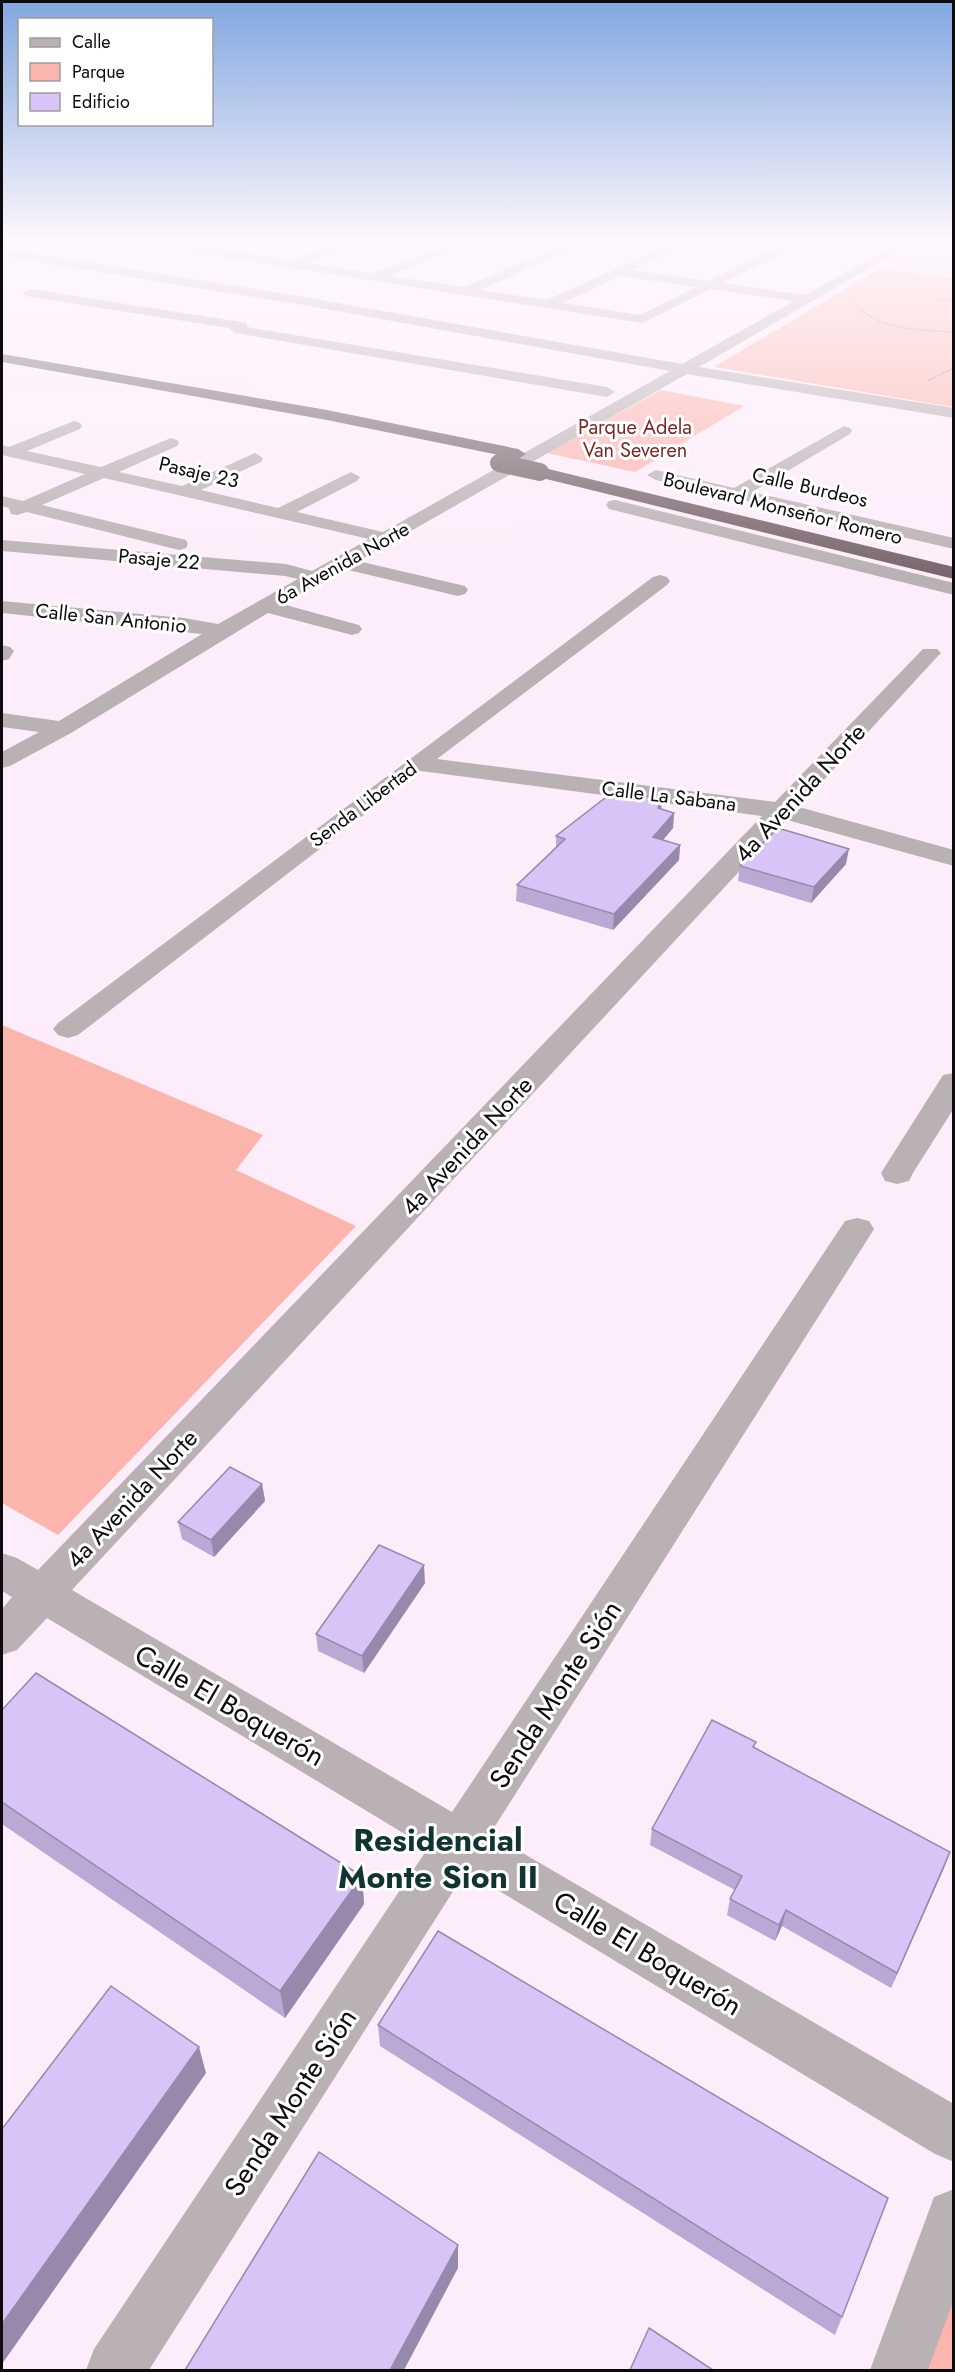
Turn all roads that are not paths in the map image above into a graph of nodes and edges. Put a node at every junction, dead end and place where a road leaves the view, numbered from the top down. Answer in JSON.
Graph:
{"nodes":[{"id":1,"x":380,"y":353,"type":"edge"},
{"id":2,"x":594,"y":353,"type":"edge"},
{"id":3,"x":714,"y":353,"type":"edge"},
{"id":4,"x":2,"y":358,"type":"edge"},
{"id":5,"x":686,"y":369,"type":"junction"},
{"id":6,"x":2,"y":372,"type":"edge"},
{"id":7,"x":607,"y":392,"type":"dead end"},
{"id":8,"x":954,"y":413,"type":"edge"},
{"id":9,"x":74,"y":426,"type":"dead end"},
{"id":10,"x":844,"y":431,"type":"dead end"},
{"id":11,"x":171,"y":443,"type":"dead end"},
{"id":12,"x":6,"y":451,"type":"edge"},
{"id":13,"x":255,"y":458,"type":"dead end"},
{"id":14,"x":100,"y":473,"type":"junction"},
{"id":15,"x":656,"y":475,"type":"dead end"},
{"id":16,"x":351,"y":477,"type":"dead end"},
{"id":17,"x":183,"y":492,"type":"junction"},
{"id":18,"x":737,"y":494,"type":"junction"},
{"id":19,"x":2,"y":501,"type":"edge"},
{"id":20,"x":615,"y":505,"type":"dead end"},
{"id":21,"x":24,"y":507,"type":"junction"},
{"id":22,"x":280,"y":514,"type":"junction"},
{"id":23,"x":2,"y":517,"type":"edge"},
{"id":24,"x":944,"y":523,"type":"dead end"},
{"id":25,"x":925,"y":537,"type":"junction"},
{"id":26,"x":387,"y":538,"type":"junction"},
{"id":27,"x":954,"y":544,"type":"edge"},
{"id":28,"x":2,"y":545,"type":"edge"},
{"id":29,"x":954,"y":558,"type":"edge"},
{"id":30,"x":342,"y":563,"type":"junction"},
{"id":31,"x":286,"y":570,"type":"junction"},
{"id":32,"x":954,"y":573,"type":"edge"},
{"id":33,"x":315,"y":578,"type":"junction"},
{"id":34,"x":660,"y":581,"type":"dead end"},
{"id":35,"x":954,"y":589,"type":"edge"},
{"id":36,"x":458,"y":590,"type":"dead end"},
{"id":37,"x":265,"y":606,"type":"junction"},
{"id":38,"x":2,"y":607,"type":"edge"},
{"id":39,"x":352,"y":629,"type":"dead end"},
{"id":40,"x":221,"y":631,"type":"junction"},
{"id":41,"x":930,"y":653,"type":"dead end"},
{"id":42,"x":2,"y":720,"type":"edge"},
{"id":43,"x":63,"y":728,"type":"junction"},
{"id":44,"x":2,"y":761,"type":"edge"},
{"id":45,"x":416,"y":763,"type":"junction"},
{"id":46,"x":784,"y":811,"type":"junction"},
{"id":47,"x":954,"y":858,"type":"edge"},
{"id":48,"x":68,"y":1029,"type":"dead end"},
{"id":49,"x":954,"y":1082,"type":"edge"},
{"id":50,"x":897,"y":1173,"type":"dead end"},
{"id":51,"x":857,"y":1229,"type":"dead end"},
{"id":52,"x":2,"y":1570,"type":"edge"},
{"id":53,"x":42,"y":1594,"type":"junction"},
{"id":54,"x":2,"y":1637,"type":"edge"},
{"id":55,"x":460,"y":1841,"type":"junction"},
{"id":56,"x":954,"y":2135,"type":"edge"},
{"id":57,"x":954,"y":2217,"type":"edge"},
{"id":58,"x":115,"y":2370,"type":"edge"},
{"id":59,"x":899,"y":2370,"type":"edge"}],
"edges":[{"from":1,"to":7,"type":"street"},
{"from":2,"to":5,"type":"street"},
{"from":3,"to":5,"type":"street","name":"6a Avenida Norte"},
{"from":4,"to":29,"type":"highway","name":"Boulevard Monseñor Romero"},
{"from":5,"to":8,"type":"street"},
{"from":5,"to":26,"type":"street","name":"6a Avenida Norte"},
{"from":6,"to":32,"type":"highway","name":"Boulevard Monseñor Romero","bridge":true},
{"from":9,"to":12,"type":"street"},
{"from":10,"to":18,"type":"street"},
{"from":11,"to":14,"type":"street"},
{"from":12,"to":14,"type":"street","name":"Pasaje 23"},
{"from":13,"to":17,"type":"street"},
{"from":14,"to":17,"type":"street","name":"Pasaje 23"},
{"from":14,"to":21,"type":"street"},
{"from":15,"to":18,"type":"street","name":"Calle Burdeos"},
{"from":16,"to":22,"type":"street"},
{"from":17,"to":22,"type":"street","name":"Pasaje 23"},
{"from":18,"to":25,"type":"street","name":"Calle Burdeos"},
{"from":19,"to":21,"type":"street"},
{"from":20,"to":35,"type":"street"},
{"from":21,"to":23,"type":"street"},
{"from":21,"to":31,"type":"street"},
{"from":22,"to":26,"type":"street","name":"Pasaje 23"},
{"from":24,"to":25,"type":"street"},
{"from":25,"to":27,"type":"street","name":"Calle Burdeos"},
{"from":26,"to":30,"type":"street","name":"6a Avenida Norte"},
{"from":28,"to":31,"type":"street","name":"Pasaje 22"},
{"from":30,"to":33,"type":"street","name":"6a Avenida Norte"},
{"from":30,"to":36,"type":"street"},
{"from":31,"to":33,"type":"street","name":"Pasaje 22"},
{"from":33,"to":37,"type":"street","name":"6a Avenida Norte"},
{"from":34,"to":45,"type":"street","name":"Senda Libertad"},
{"from":37,"to":39,"type":"street"},
{"from":37,"to":40,"type":"street","name":"6a Avenida Norte"},
{"from":38,"to":40,"type":"street","name":"Calle San Antonio"},
{"from":40,"to":43,"type":"street","name":"6a Avenida Norte"},
{"from":41,"to":46,"type":"street","name":"4a Avenida Norte"},
{"from":42,"to":43,"type":"street"},
{"from":43,"to":44,"type":"street","name":"6a Avenida Norte"},
{"from":45,"to":46,"type":"street","name":"Calle La Sabana"},
{"from":45,"to":48,"type":"street","name":"Senda Libertad"},
{"from":46,"to":47,"type":"street","name":"Calle La Sabana"},
{"from":46,"to":53,"type":"street","name":"4a Avenida Norte"},
{"from":49,"to":50,"type":"street"},
{"from":51,"to":55,"type":"street","name":"Senda Monte Sión"},
{"from":52,"to":53,"type":"street","name":"Calle El Boquerón"},
{"from":53,"to":54,"type":"street","name":"4a Avenida Norte"},
{"from":53,"to":55,"type":"street","name":"Calle El Boquerón"},
{"from":55,"to":56,"type":"street","name":"Calle El Boquerón"},
{"from":55,"to":58,"type":"street","name":"Senda Monte Sión"},
{"from":57,"to":59,"type":"street"}]}
